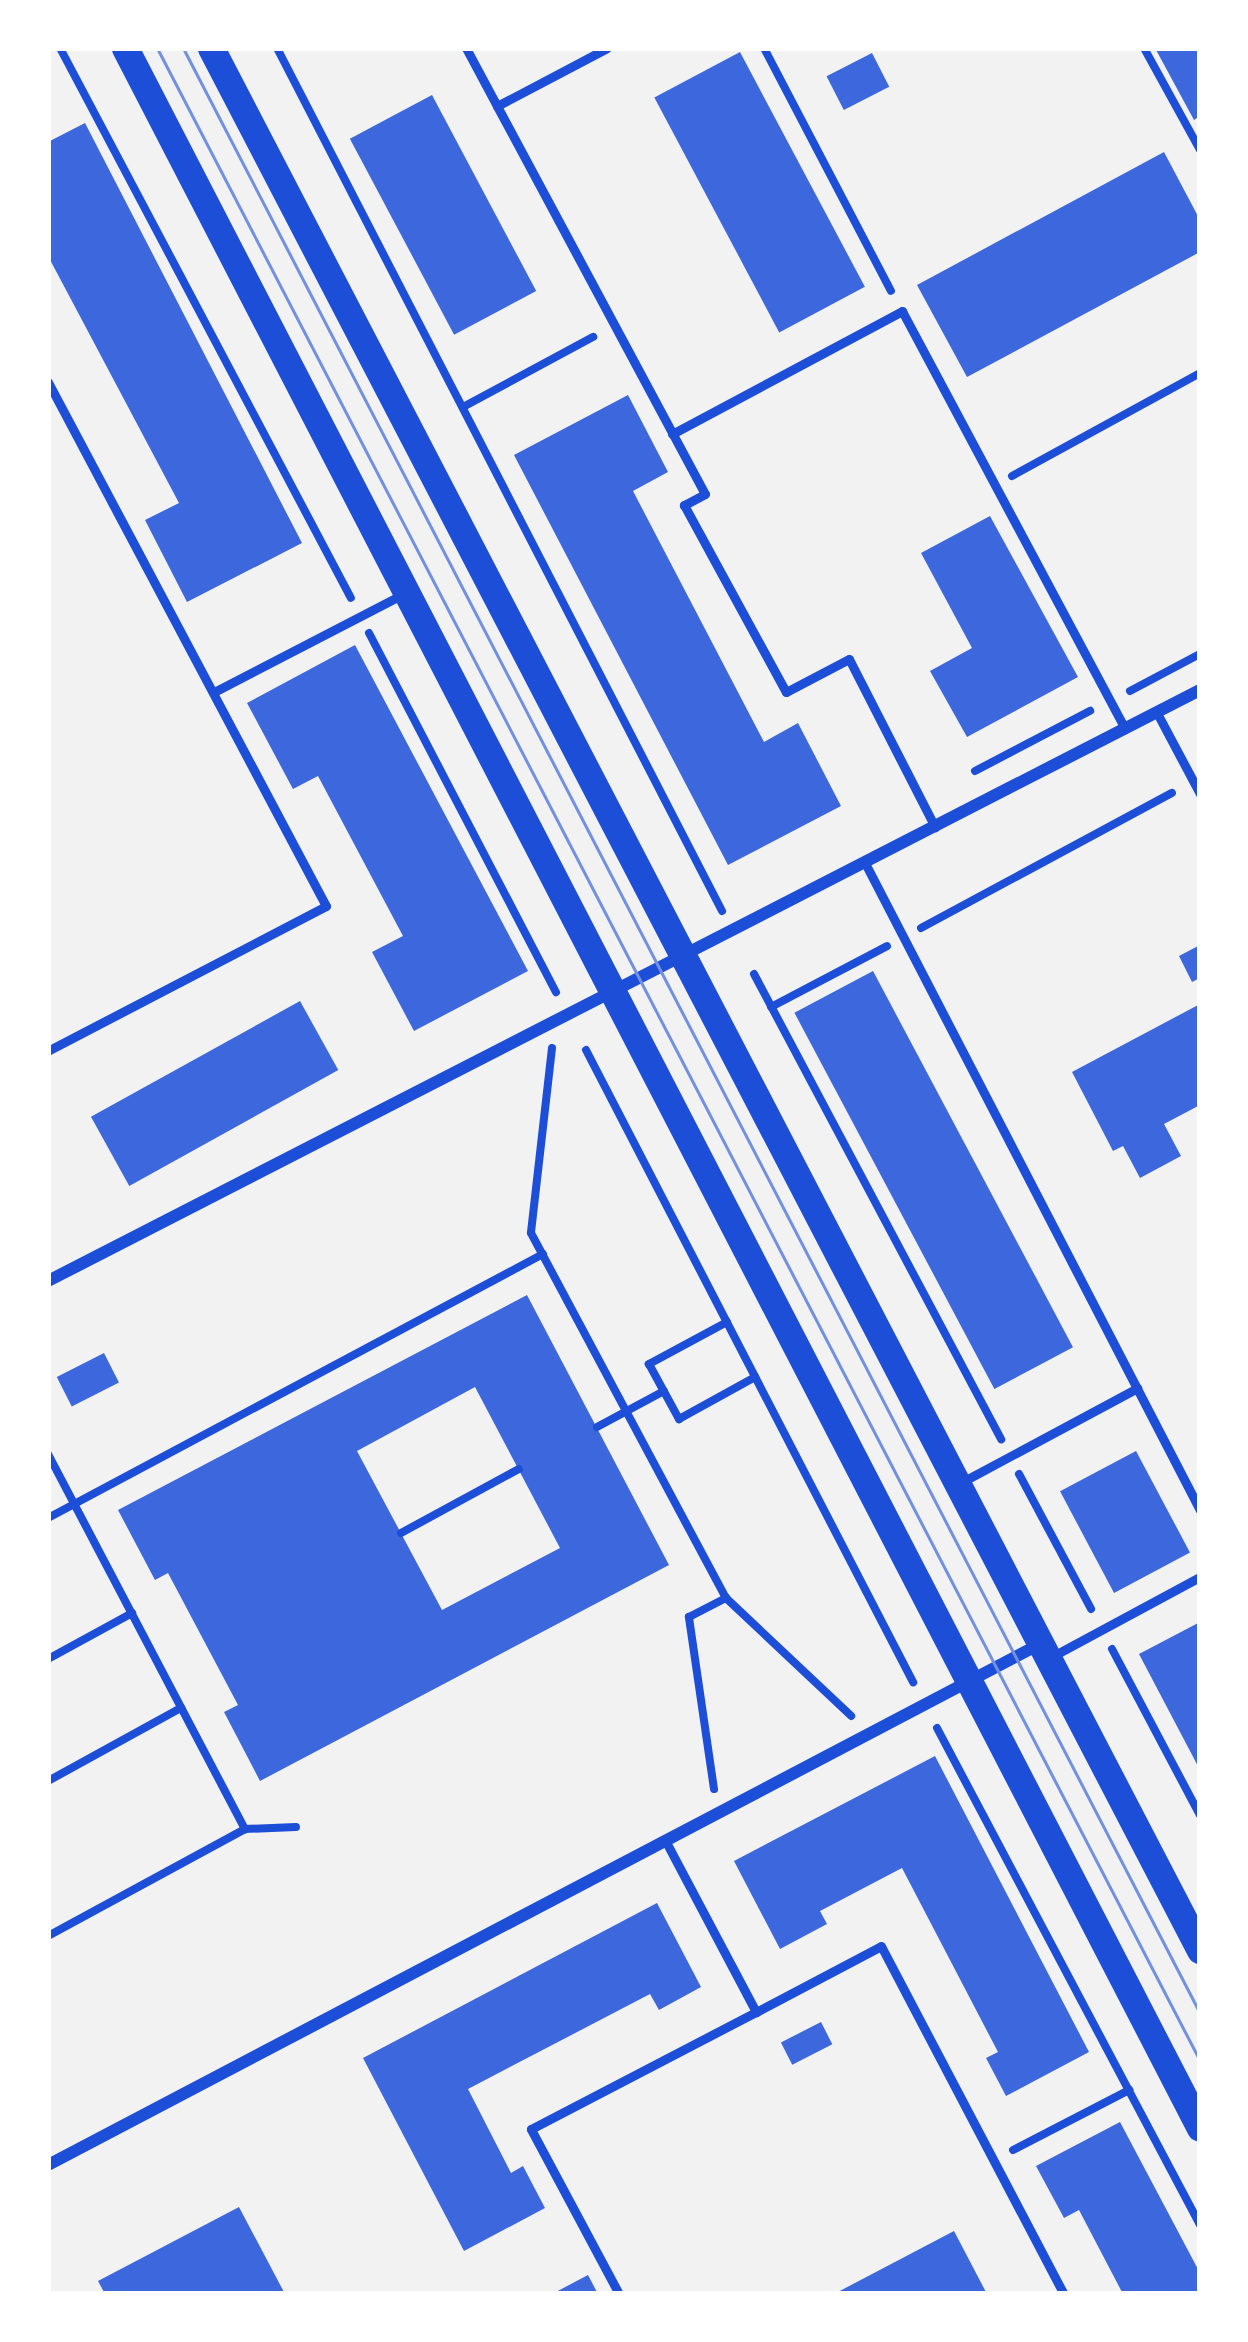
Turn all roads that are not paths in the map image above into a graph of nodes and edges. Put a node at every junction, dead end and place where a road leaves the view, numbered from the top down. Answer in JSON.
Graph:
{"nodes":[{"id":1,"x":125,"y":48,"type":"edge"},
{"id":2,"x":211,"y":48,"type":"edge"},
{"id":3,"x":466,"y":48,"type":"edge"},
{"id":4,"x":608,"y":48,"type":"edge"},
{"id":5,"x":496,"y":106,"type":"junction"},
{"id":6,"x":48,"y":382,"type":"edge"},
{"id":7,"x":672,"y":434,"type":"junction"},
{"id":8,"x":406,"y":593,"type":"junction"},
{"id":9,"x":1200,"y":691,"type":"edge"},
{"id":10,"x":214,"y":692,"type":"junction"},
{"id":11,"x":1157,"y":712,"type":"junction"},
{"id":12,"x":1126,"y":728,"type":"junction"},
{"id":13,"x":1200,"y":794,"type":"edge"},
{"id":14,"x":935,"y":827,"type":"junction"},
{"id":15,"x":865,"y":863,"type":"junction"},
{"id":16,"x":681,"y":958,"type":"junction"},
{"id":17,"x":612,"y":994,"type":"junction"},
{"id":18,"x":48,"y":1051,"type":"edge"},
{"id":19,"x":48,"y":1282,"type":"edge"},
{"id":20,"x":1137,"y":1388,"type":"junction"},
{"id":21,"x":957,"y":1485,"type":"junction"},
{"id":22,"x":1200,"y":1510,"type":"edge"},
{"id":23,"x":1200,"y":1577,"type":"edge"},
{"id":24,"x":1044,"y":1651,"type":"junction"},
{"id":25,"x":969,"y":1681,"type":"junction"},
{"id":26,"x":665,"y":1840,"type":"junction"},
{"id":27,"x":1200,"y":1950,"type":"edge"},
{"id":28,"x":756,"y":2012,"type":"junction"},
{"id":29,"x":1200,"y":2128,"type":"edge"},
{"id":30,"x":48,"y":2165,"type":"edge"},
{"id":31,"x":619,"y":2294,"type":"edge"},
{"id":32,"x":1064,"y":2294,"type":"edge"}],
"edges":[{"from":1,"to":8,"type":"main road"},
{"from":2,"to":16,"type":"main road"},
{"from":3,"to":5,"type":"lane"},
{"from":4,"to":5,"type":"lane"},
{"from":5,"to":7,"type":"lane"},
{"from":6,"to":10,"type":"lane"},
{"from":7,"to":12,"type":"lane"},
{"from":7,"to":14,"type":"lane"},
{"from":8,"to":10,"type":"lane"},
{"from":8,"to":17,"type":"main road"},
{"from":9,"to":11,"type":"street"},
{"from":10,"to":18,"type":"lane"},
{"from":11,"to":12,"type":"street"},
{"from":11,"to":13,"type":"lane"},
{"from":12,"to":14,"type":"street"},
{"from":14,"to":15,"type":"street"},
{"from":15,"to":16,"type":"street"},
{"from":15,"to":20,"type":"lane"},
{"from":16,"to":17,"type":"street"},
{"from":16,"to":21,"type":"main road"},
{"from":17,"to":19,"type":"street"},
{"from":17,"to":25,"type":"main road"},
{"from":20,"to":21,"type":"lane"},
{"from":20,"to":22,"type":"lane"},
{"from":21,"to":24,"type":"main road"},
{"from":23,"to":24,"type":"lane"},
{"from":24,"to":25,"type":"street"},
{"from":24,"to":27,"type":"main road"},
{"from":25,"to":26,"type":"street"},
{"from":25,"to":29,"type":"main road"},
{"from":26,"to":28,"type":"lane"},
{"from":26,"to":30,"type":"street"},
{"from":28,"to":31,"type":"lane"},
{"from":28,"to":32,"type":"lane"}]}
